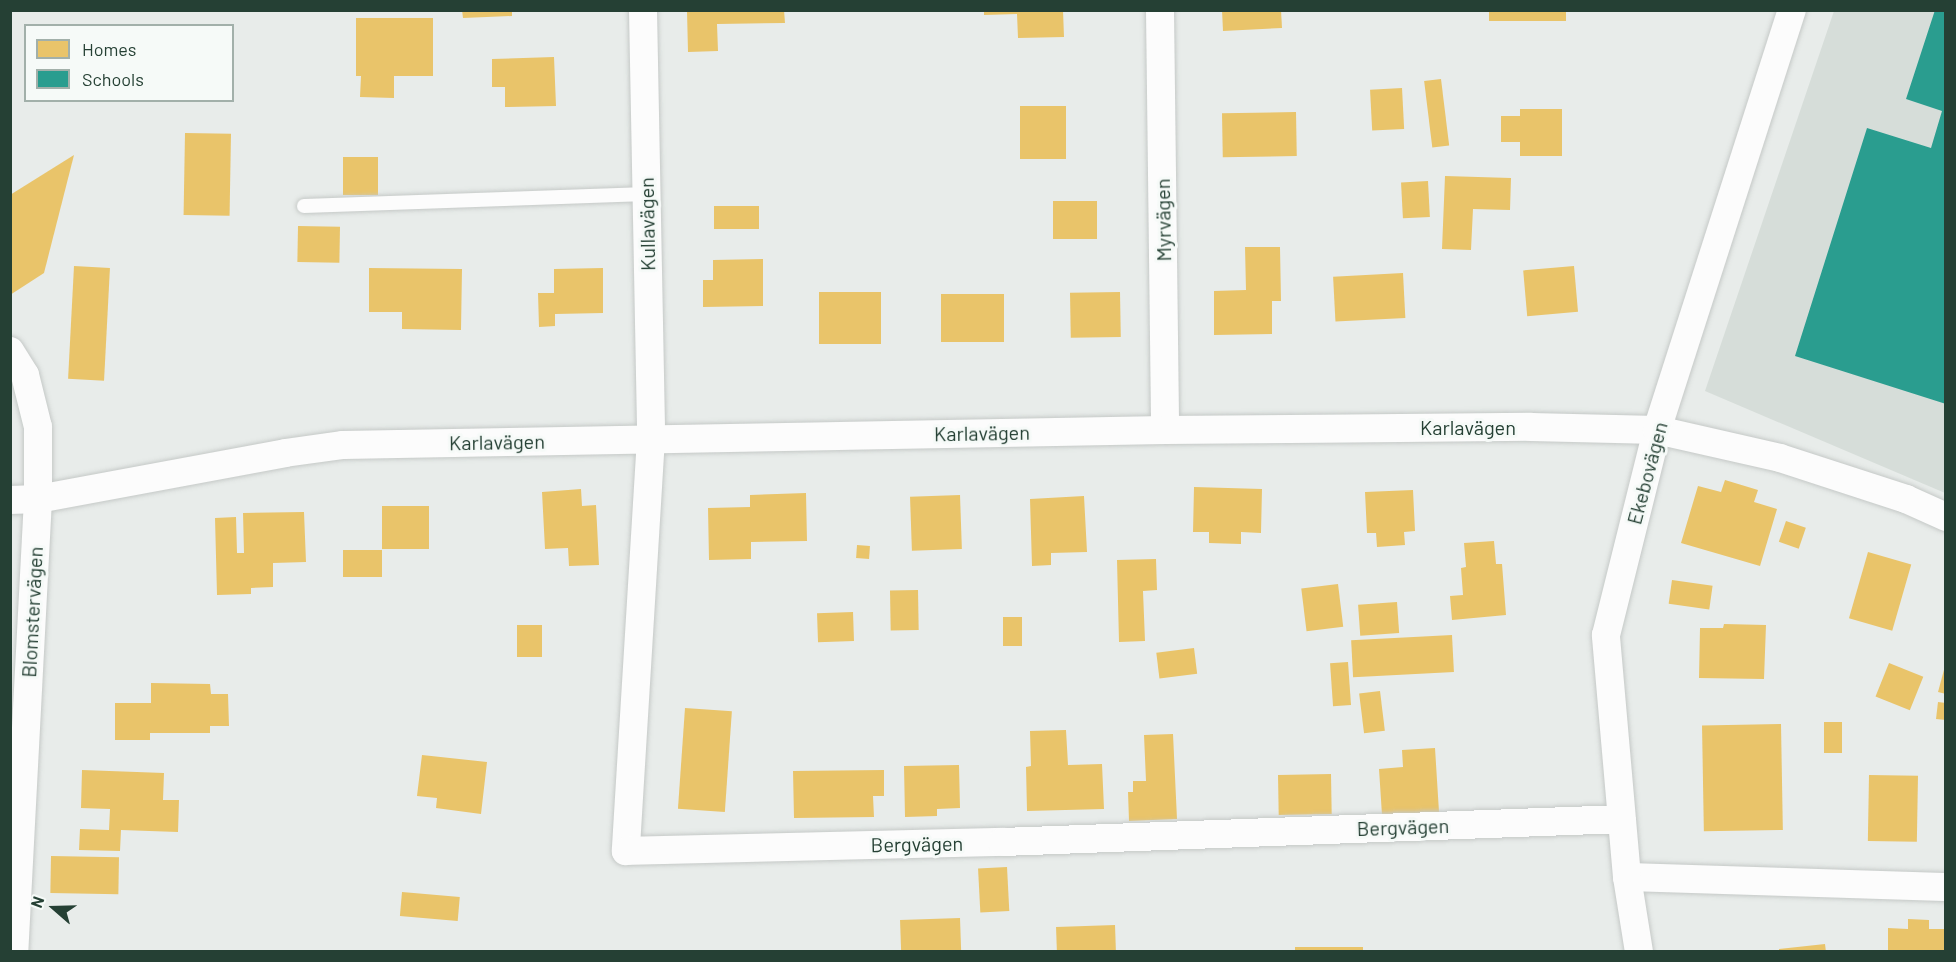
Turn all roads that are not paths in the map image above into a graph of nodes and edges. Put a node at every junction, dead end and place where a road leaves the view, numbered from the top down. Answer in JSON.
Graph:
{"nodes":[{"id":1,"x":643,"y":10,"type":"edge"},
{"id":2,"x":1161,"y":10,"type":"edge"},
{"id":3,"x":1792,"y":10,"type":"edge"},
{"id":4,"x":646,"y":194,"type":"junction"},
{"id":5,"x":304,"y":206,"type":"dead end"},
{"id":6,"x":10,"y":351,"type":"edge"},
{"id":7,"x":1165,"y":430,"type":"junction"},
{"id":8,"x":1657,"y":430,"type":"junction"},
{"id":9,"x":651,"y":438,"type":"junction"},
{"id":10,"x":24,"y":500,"type":"edge"},
{"id":11,"x":1946,"y":517,"type":"edge"},
{"id":12,"x":1622,"y":819,"type":"junction"},
{"id":13,"x":1627,"y":877,"type":"junction"},
{"id":14,"x":1946,"y":887,"type":"edge"},
{"id":15,"x":13,"y":950,"type":"edge"},
{"id":16,"x":1639,"y":951,"type":"edge"}],
"edges":[{"from":1,"to":4,"type":"street","name":"Kullavägen"},
{"from":2,"to":7,"type":"street","name":"Myrvägen"},
{"from":3,"to":8,"type":"street","name":"Ekebovägen"},
{"from":4,"to":5,"type":"lane"},
{"from":4,"to":9,"type":"street","name":"Kullavägen"},
{"from":6,"to":10,"type":"street","name":"Blomstervägen"},
{"from":7,"to":8,"type":"street","name":"Karlavägen"},
{"from":7,"to":9,"type":"street","name":"Karlavägen"},
{"from":8,"to":11,"type":"street","name":"Karlavägen"},
{"from":8,"to":12,"type":"street","name":"Ekebovägen"},
{"from":9,"to":10,"type":"street","name":"Karlavägen"},
{"from":9,"to":12,"type":"street","name":"Bergvägen"},
{"from":10,"to":15,"type":"street","name":"Blomstervägen"},
{"from":12,"to":13,"type":"street","name":"Ekebovägen"},
{"from":13,"to":14,"type":"street"},
{"from":13,"to":16,"type":"street","name":"Ekebovägen"}]}
